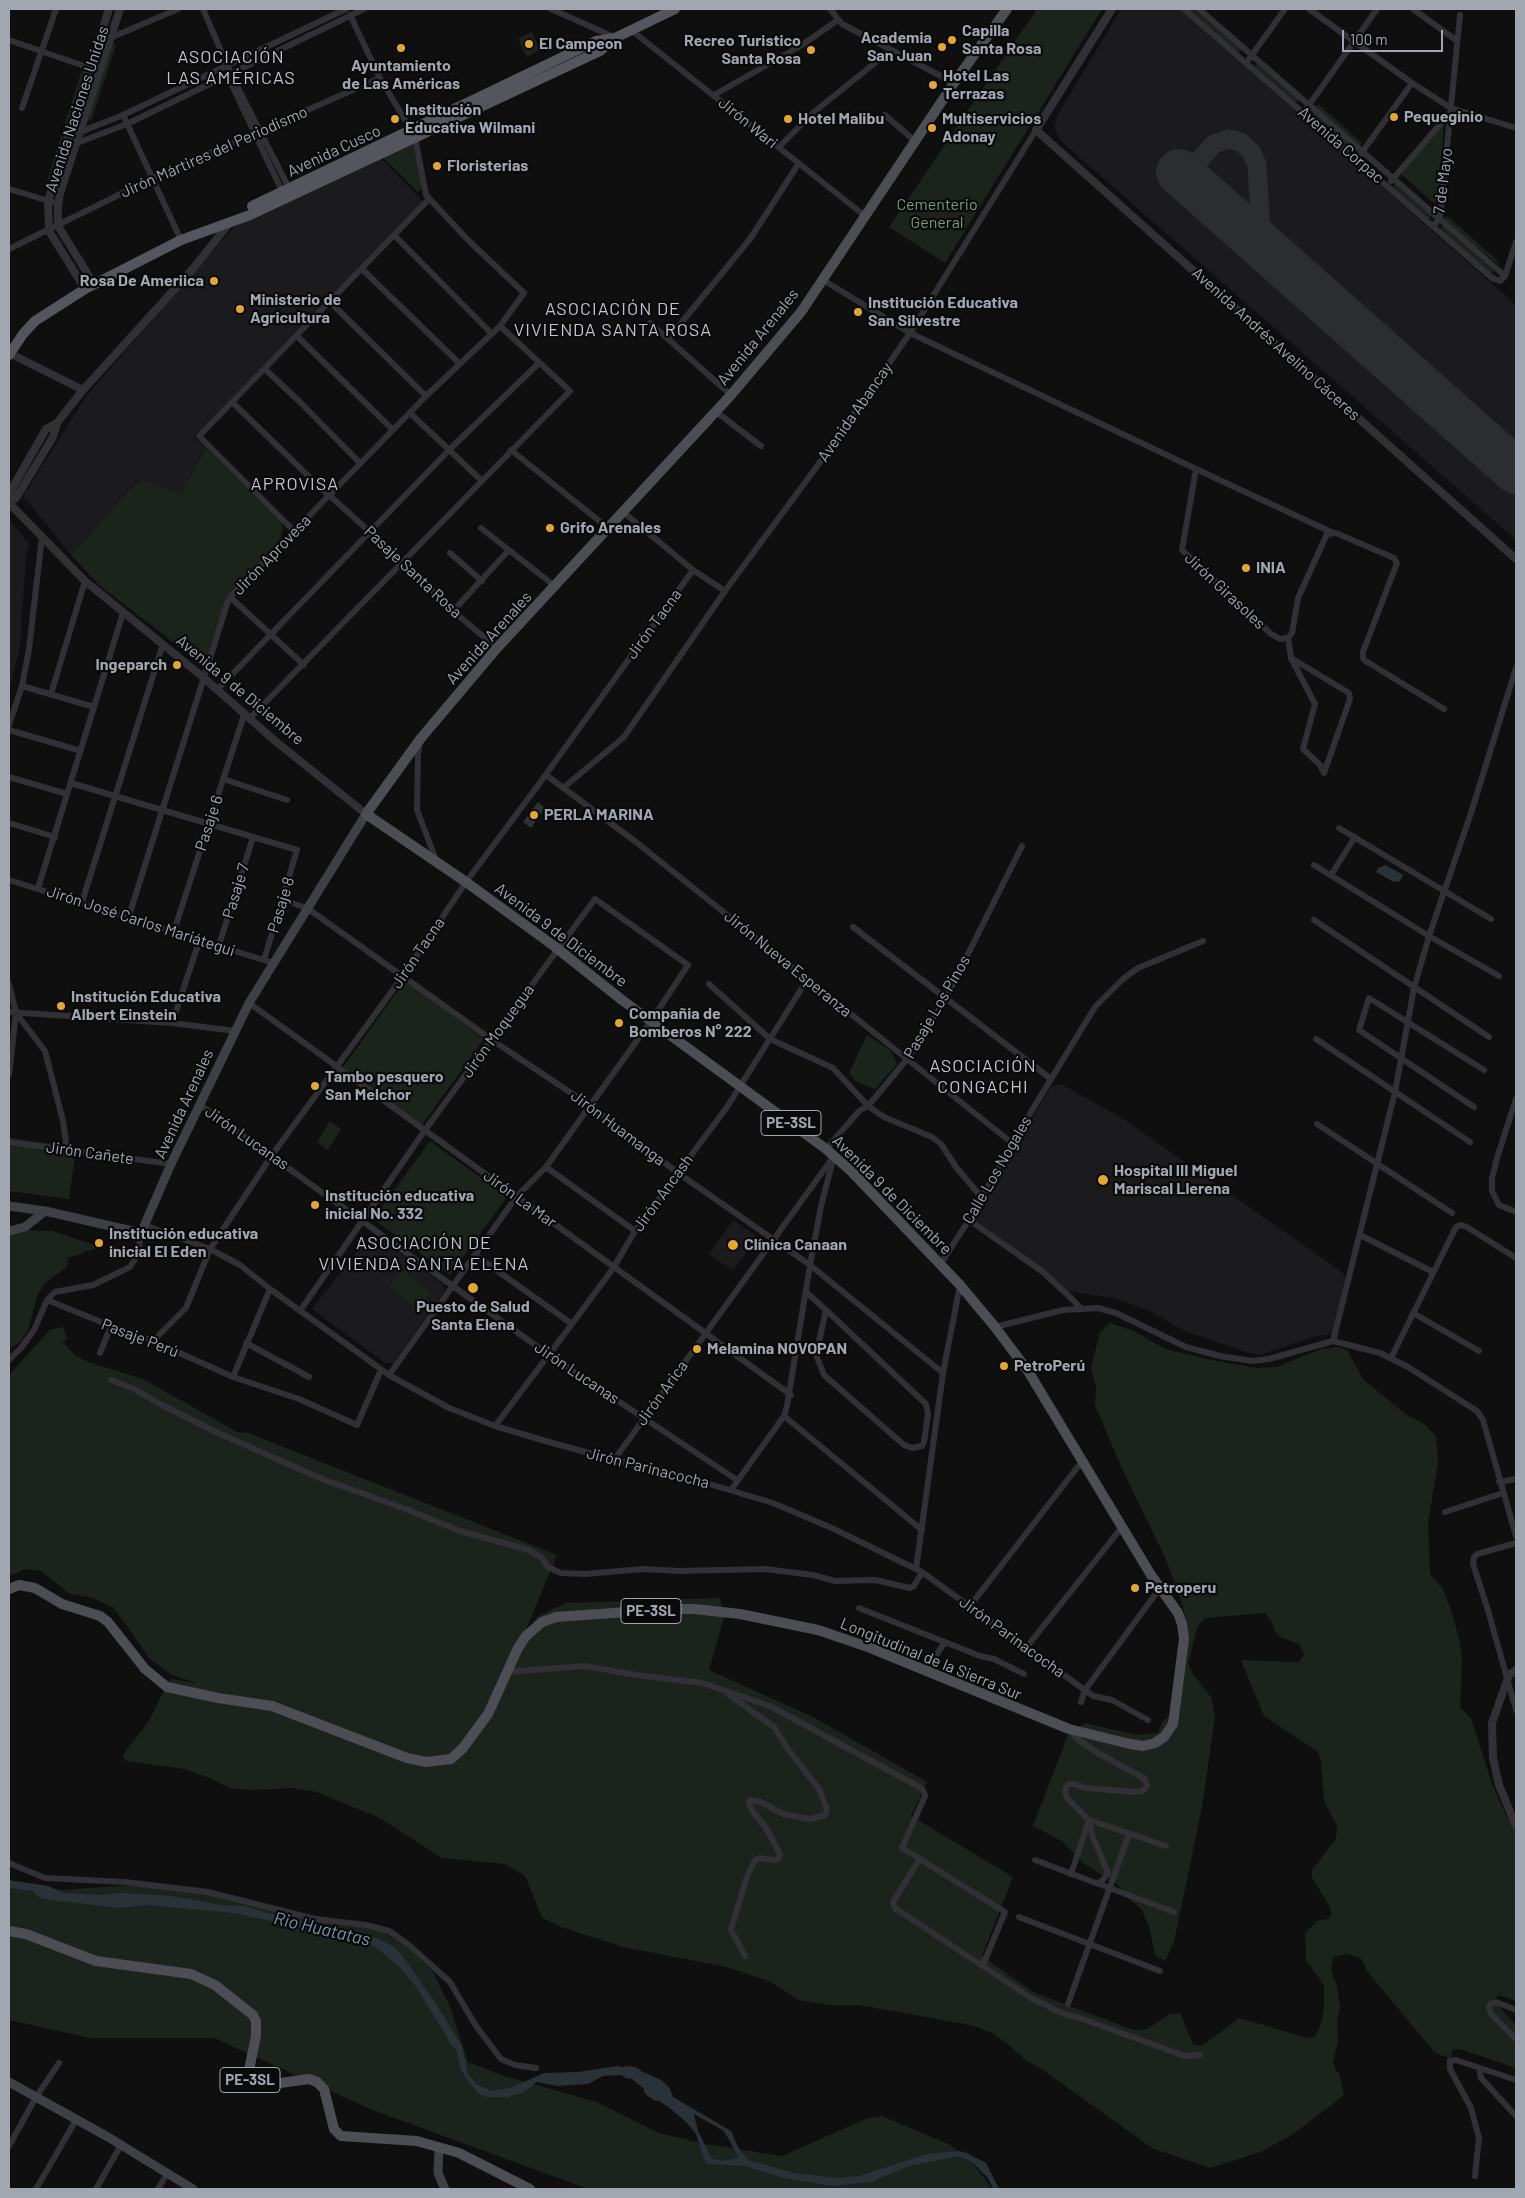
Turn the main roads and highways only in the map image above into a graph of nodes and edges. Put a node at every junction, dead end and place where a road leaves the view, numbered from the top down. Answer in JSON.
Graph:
{"nodes":[{"id":1,"x":675,"y":9,"type":"edge"},
{"id":2,"x":1007,"y":9,"type":"edge"},
{"id":3,"x":413,"y":134,"type":"junction"},
{"id":4,"x":231,"y":221,"type":"junction"},
{"id":5,"x":9,"y":353,"type":"edge"},
{"id":6,"x":366,"y":814,"type":"junction"},
{"id":7,"x":9,"y":1206,"type":"edge"},
{"id":8,"x":44,"y":1211,"type":"junction"},
{"id":9,"x":9,"y":1231,"type":"edge"},
{"id":10,"x":1122,"y":1526,"type":"joint"},
{"id":11,"x":9,"y":1589,"type":"edge"},
{"id":12,"x":9,"y":1931,"type":"edge"},
{"id":13,"x":9,"y":2082,"type":"edge"},
{"id":14,"x":439,"y":2147,"type":"junction"},
{"id":15,"x":193,"y":2189,"type":"edge"},
{"id":16,"x":445,"y":2189,"type":"edge"},
{"id":17,"x":530,"y":2189,"type":"edge"}],
"edges":[{"from":1,"to":3,"type":"highway","name":"Avenida Cusco"},
{"from":2,"to":6,"type":"main road","name":"Avenida Arenales"},
{"from":3,"to":4,"type":"highway","name":"Avenida Cusco"},
{"from":3,"to":4,"type":"highway","name":"Avenida Cusco"},
{"from":4,"to":5,"type":"highway","name":"Avenida Cusco"},
{"from":6,"to":8,"type":"main road","name":"Avenida Arenales"},
{"from":6,"to":10,"type":"main road","name":"Avenida 9 de Diciembre","number":"PE-3SL"},
{"from":7,"to":8,"type":"main road"},
{"from":8,"to":9,"type":"main road"},
{"from":10,"to":11,"type":"main road","name":"Longitudinal de la Sierra Sur","number":"PE-3SL"},
{"from":12,"to":14,"type":"main road","number":"PE-3SL"},
{"from":13,"to":15,"type":"main road"},
{"from":14,"to":16,"type":"main road"},
{"from":14,"to":17,"type":"main road","number":"PE-3SL"}]}
